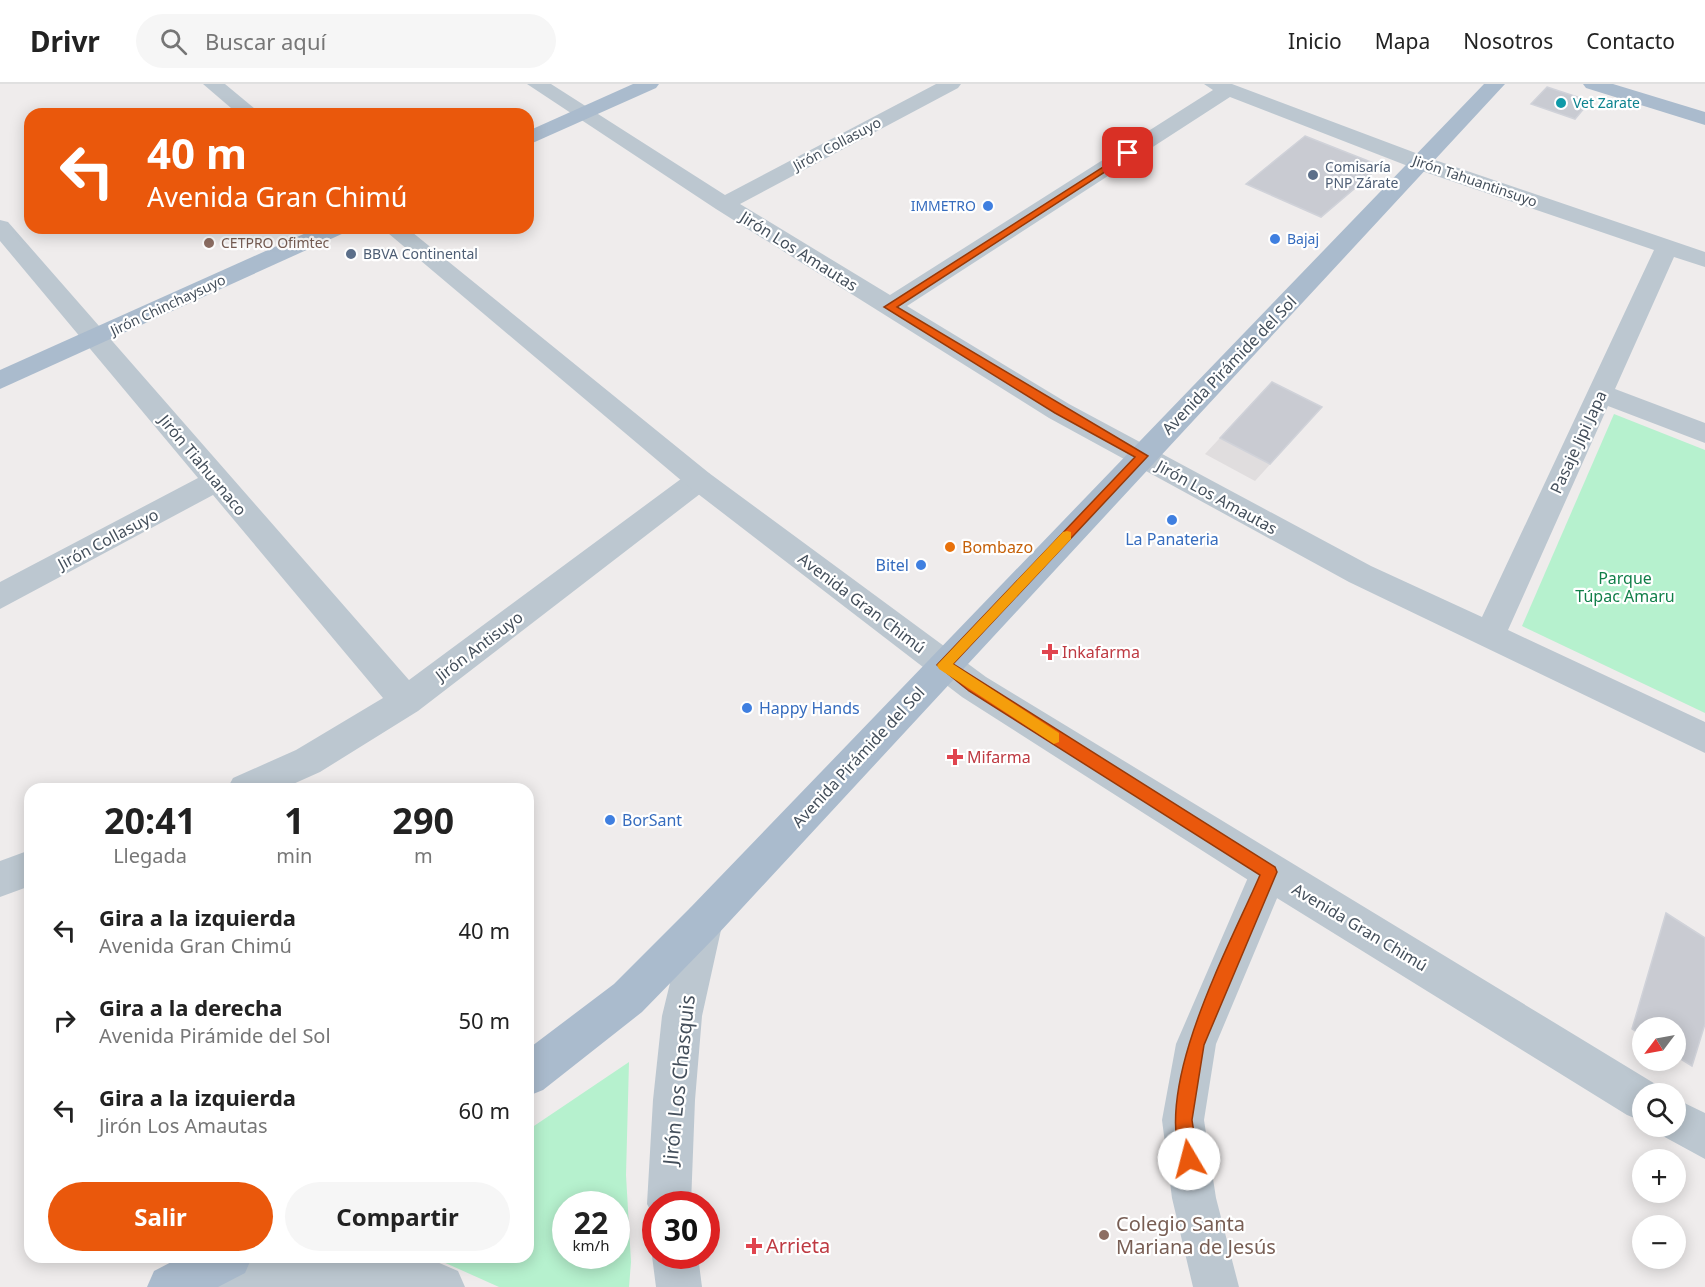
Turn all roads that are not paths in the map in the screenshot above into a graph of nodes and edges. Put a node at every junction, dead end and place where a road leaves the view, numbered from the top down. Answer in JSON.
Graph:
{"nodes":[{"id":1,"x":213,"y":84,"type":"edge"},
{"id":2,"x":537,"y":84,"type":"edge"},
{"id":3,"x":649,"y":84,"type":"edge"},
{"id":4,"x":951,"y":84,"type":"edge"},
{"id":5,"x":1495,"y":84,"type":"edge"},
{"id":6,"x":1593,"y":84,"type":"edge"},
{"id":7,"x":1655,"y":84,"type":"edge"},
{"id":8,"x":1221,"y":87,"type":"edge"},
{"id":9,"x":1705,"y":99,"type":"edge"},
{"id":10,"x":243,"y":108,"type":"edge"},
{"id":11,"x":584,"y":113,"type":"junction"},
{"id":12,"x":1705,"y":119,"type":"edge"},
{"id":13,"x":534,"y":136,"type":"edge"},
{"id":14,"x":1421,"y":163,"type":"junction"},
{"id":15,"x":724,"y":204,"type":"junction"},
{"id":16,"x":0,"y":227,"type":"edge"},
{"id":17,"x":323,"y":234,"type":"edge"},
{"id":18,"x":400,"y":234,"type":"edge"},
{"id":19,"x":1667,"y":247,"type":"junction"},
{"id":20,"x":1705,"y":260,"type":"edge"},
{"id":21,"x":889,"y":307,"type":"junction"},
{"id":22,"x":96,"y":338,"type":"junction"},
{"id":23,"x":0,"y":381,"type":"edge"},
{"id":24,"x":1600,"y":393,"type":"junction"},
{"id":25,"x":1705,"y":434,"type":"edge"},
{"id":26,"x":1143,"y":456,"type":"junction"},
{"id":27,"x":699,"y":480,"type":"junction"},
{"id":28,"x":216,"y":481,"type":"junction"},
{"id":29,"x":0,"y":597,"type":"edge"},
{"id":30,"x":1489,"y":636,"type":"junction"},
{"id":31,"x":944,"y":665,"type":"junction"},
{"id":32,"x":406,"y":701,"type":"junction"},
{"id":33,"x":1705,"y":738,"type":"edge"},
{"id":34,"x":258,"y":783,"type":"edge"},
{"id":35,"x":24,"y":870,"type":"edge"},
{"id":36,"x":1269,"y":872,"type":"junction"},
{"id":37,"x":0,"y":879,"type":"edge"},
{"id":38,"x":704,"y":921,"type":"junction"},
{"id":39,"x":534,"y":1070,"type":"edge"},
{"id":40,"x":1632,"y":1094,"type":"edge"},
{"id":41,"x":1686,"y":1126,"type":"edge"},
{"id":42,"x":1705,"y":1138,"type":"edge"},
{"id":43,"x":670,"y":1191,"type":"edge"},
{"id":44,"x":677,"y":1269,"type":"edge"},
{"id":45,"x":200,"y":1272,"type":"edge"},
{"id":46,"x":442,"y":1287,"type":"edge"},
{"id":47,"x":679,"y":1287,"type":"edge"},
{"id":48,"x":1216,"y":1287,"type":"edge"}],
"edges":[{"from":1,"to":10,"type":"street"},
{"from":2,"to":11,"type":"street","name":"Jirón Los Amautas"},
{"from":3,"to":11,"type":"main road"},
{"from":4,"to":15,"type":"street","name":"Jirón Collasuyo"},
{"from":5,"to":14,"type":"main road","name":"Avenida Pirámide del Sol"},
{"from":6,"to":12,"type":"main road"},
{"from":7,"to":9,"type":"main road"},
{"from":8,"to":14,"type":"street","name":"Jirón Tahuantinsuyo"},
{"from":8,"to":21,"type":"street"},
{"from":11,"to":13,"type":"main road"},
{"from":11,"to":15,"type":"street","name":"Jirón Los Amautas"},
{"from":14,"to":19,"type":"street","name":"Jirón Tahuantinsuyo"},
{"from":14,"to":26,"type":"main road","name":"Avenida Pirámide del Sol"},
{"from":15,"to":21,"type":"street","name":"Jirón Los Amautas"},
{"from":16,"to":22,"type":"street","name":"Jirón Tiahuanaco"},
{"from":17,"to":22,"type":"main road","name":"Jirón Chinchaysuyo"},
{"from":18,"to":27,"type":"street","name":"Avenida Gran Chimú"},
{"from":19,"to":20,"type":"street","name":"Jirón Tahuantinsuyo"},
{"from":19,"to":24,"type":"street","name":"Pasaje Jipi Japa"},
{"from":21,"to":26,"type":"street","name":"Jirón Los Amautas"},
{"from":22,"to":23,"type":"main road","name":"Jirón Chinchaysuyo"},
{"from":22,"to":28,"type":"street","name":"Jirón Tiahuanaco"},
{"from":24,"to":25,"type":"street"},
{"from":24,"to":30,"type":"street","name":"Pasaje Jipi Japa"},
{"from":26,"to":30,"type":"street","name":"Jirón Los Amautas"},
{"from":26,"to":31,"type":"main road","name":"Avenida Pirámide del Sol"},
{"from":27,"to":31,"type":"street","name":"Avenida Gran Chimú"},
{"from":27,"to":32,"type":"street","name":"Jirón Antisuyo"},
{"from":28,"to":29,"type":"street","name":"Jirón Collasuyo"},
{"from":28,"to":32,"type":"street","name":"Jirón Tiahuanaco"},
{"from":30,"to":33,"type":"street","name":"Jirón Los Amautas"},
{"from":31,"to":36,"type":"street","name":"Avenida Gran Chimú"},
{"from":31,"to":38,"type":"main road","name":"Avenida Pirámide del Sol"},
{"from":32,"to":34,"type":"street","name":"Jirón Antisuyo"},
{"from":35,"to":37,"type":"street"},
{"from":36,"to":40,"type":"street","name":"Avenida Gran Chimú"},
{"from":36,"to":48,"type":"street"},
{"from":38,"to":39,"type":"main road","name":"Avenida Pirámide del Sol"},
{"from":38,"to":43,"type":"street","name":"Jirón Los Chasquis"},
{"from":41,"to":42,"type":"street"},
{"from":44,"to":47,"type":"street"},
{"from":45,"to":46,"type":"street"}]}
